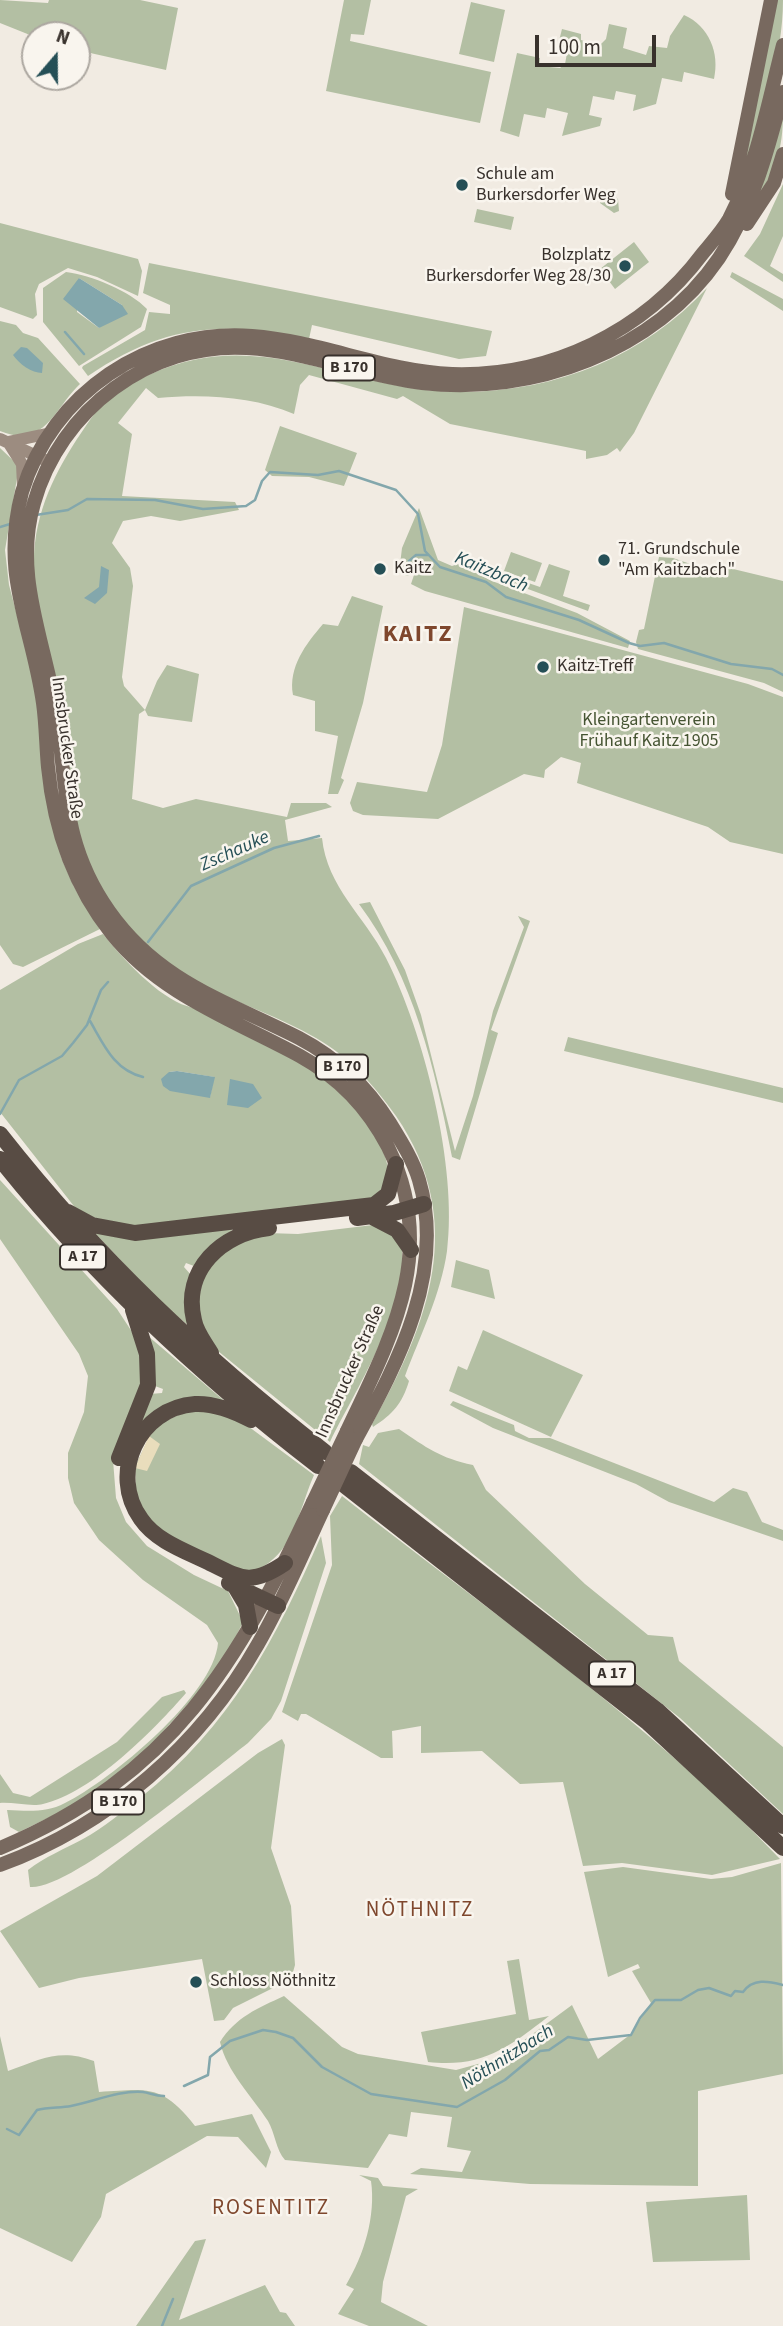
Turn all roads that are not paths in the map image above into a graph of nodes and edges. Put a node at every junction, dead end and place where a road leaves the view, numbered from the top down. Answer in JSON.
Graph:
{"nodes":[{"id":1,"x":771,"y":0,"type":"edge"},
{"id":2,"x":783,"y":45,"type":"edge"},
{"id":3,"x":783,"y":92,"type":"edge"},
{"id":4,"x":783,"y":154,"type":"edge"},
{"id":5,"x":710,"y":244,"type":"junction"},
{"id":6,"x":719,"y":258,"type":"junction"},
{"id":7,"x":106,"y":383,"type":"junction"},
{"id":8,"x":51,"y":433,"type":"junction"},
{"id":9,"x":4,"y":440,"type":"edge"},
{"id":10,"x":37,"y":456,"type":"junction"},
{"id":11,"x":52,"y":463,"type":"junction"},
{"id":12,"x":26,"y":496,"type":"junction"},
{"id":13,"x":195,"y":996,"type":"junction"},
{"id":14,"x":0,"y":1134,"type":"edge"},
{"id":15,"x":0,"y":1159,"type":"edge"},
{"id":16,"x":396,"y":1164,"type":"junction"},
{"id":17,"x":48,"y":1202,"type":"junction"},
{"id":18,"x":414,"y":1205,"type":"junction"},
{"id":19,"x":373,"y":1211,"type":"junction"},
{"id":20,"x":411,"y":1250,"type":"junction"},
{"id":21,"x":132,"y":1308,"type":"junction"},
{"id":22,"x":222,"y":1370,"type":"junction"},
{"id":23,"x":352,"y":1435,"type":"junction"},
{"id":24,"x":281,"y":1437,"type":"junction"},
{"id":25,"x":347,"y":1479,"type":"dead end"},
{"id":26,"x":318,"y":1506,"type":"junction"},
{"id":27,"x":285,"y":1563,"type":"junction"},
{"id":28,"x":240,"y":1583,"type":"junction"},
{"id":29,"x":273,"y":1598,"type":"junction"},
{"id":30,"x":253,"y":1621,"type":"junction"},
{"id":31,"x":780,"y":1837,"type":"edge"},
{"id":32,"x":0,"y":1848,"type":"edge"},
{"id":33,"x":0,"y":1864,"type":"edge"}],
"edges":[{"from":1,"to":5,"type":"main road"},
{"from":2,"to":5,"type":"main road","name":"Innsbrucker Straße","number":"B 170"},
{"from":3,"to":6,"type":"main road","name":"Innsbrucker Straße","number":"B 170"},
{"from":4,"to":6,"type":"main road"},
{"from":5,"to":7,"type":"main road","name":"Innsbrucker Straße","number":"B 170"},
{"from":6,"to":7,"type":"main road","name":"Innsbrucker Straße","number":"B 170"},
{"from":7,"to":8,"type":"main road","name":"Innsbrucker Straße","number":"B 170"},
{"from":7,"to":11,"type":"main road","name":"Innsbrucker Straße","number":"B 170"},
{"from":8,"to":9,"type":"main road"},
{"from":8,"to":10,"type":"main road","name":"Innsbrucker Straße","number":"B 170"},
{"from":9,"to":10,"type":"main road"},
{"from":9,"to":12,"type":"main road"},
{"from":10,"to":11,"type":"main road"},
{"from":10,"to":12,"type":"main road","name":"Innsbrucker Straße","number":"B 170"},
{"from":11,"to":12,"type":"main road","name":"Innsbrucker Straße","number":"B 170"},
{"from":12,"to":13,"type":"main road","name":"Innsbrucker Straße","number":"B 170"},
{"from":13,"to":16,"type":"main road","name":"Innsbrucker Straße","number":"B 170"},
{"from":13,"to":18,"type":"main road","name":"Innsbrucker Straße","number":"B 170"},
{"from":14,"to":17,"type":"highway","number":"A 17"},
{"from":15,"to":17,"type":"highway","number":"A 17"},
{"from":16,"to":18,"type":"main road","name":"Innsbrucker Straße","number":"B 170"},
{"from":16,"to":19,"type":"highway"},
{"from":17,"to":19,"type":"highway"},
{"from":17,"to":21,"type":"highway","number":"A 17"},
{"from":17,"to":22,"type":"highway","number":"A 17"},
{"from":18,"to":19,"type":"highway"},
{"from":18,"to":20,"type":"main road","name":"Innsbrucker Straße","number":"B 170"},
{"from":18,"to":23,"type":"main road","name":"Innsbrucker Straße","number":"B 170"},
{"from":19,"to":20,"type":"highway"},
{"from":19,"to":22,"type":"highway"},
{"from":20,"to":23,"type":"main road","name":"Innsbrucker Straße","number":"B 170"},
{"from":21,"to":24,"type":"highway","number":"A 17"},
{"from":21,"to":28,"type":"highway"},
{"from":22,"to":24,"type":"highway","number":"A 17"},
{"from":23,"to":26,"type":"main road","name":"Innsbrucker Straße","number":"B 170","bridge":true},
{"from":24,"to":28,"type":"highway"},
{"from":25,"to":31,"type":"highway","number":"A 17"},
{"from":26,"to":27,"type":"main road","name":"Innsbrucker Straße","number":"B 170"},
{"from":26,"to":29,"type":"main road","number":"B 170"},
{"from":27,"to":28,"type":"highway"},
{"from":27,"to":29,"type":"main road","name":"Innsbrucker Straße","number":"B 170"},
{"from":28,"to":29,"type":"highway"},
{"from":28,"to":30,"type":"highway"},
{"from":29,"to":30,"type":"main road","name":"Innsbrucker Straße","number":"B 170"},
{"from":29,"to":33,"type":"main road","number":"B 170"},
{"from":30,"to":32,"type":"main road","number":"B 170"}]}
